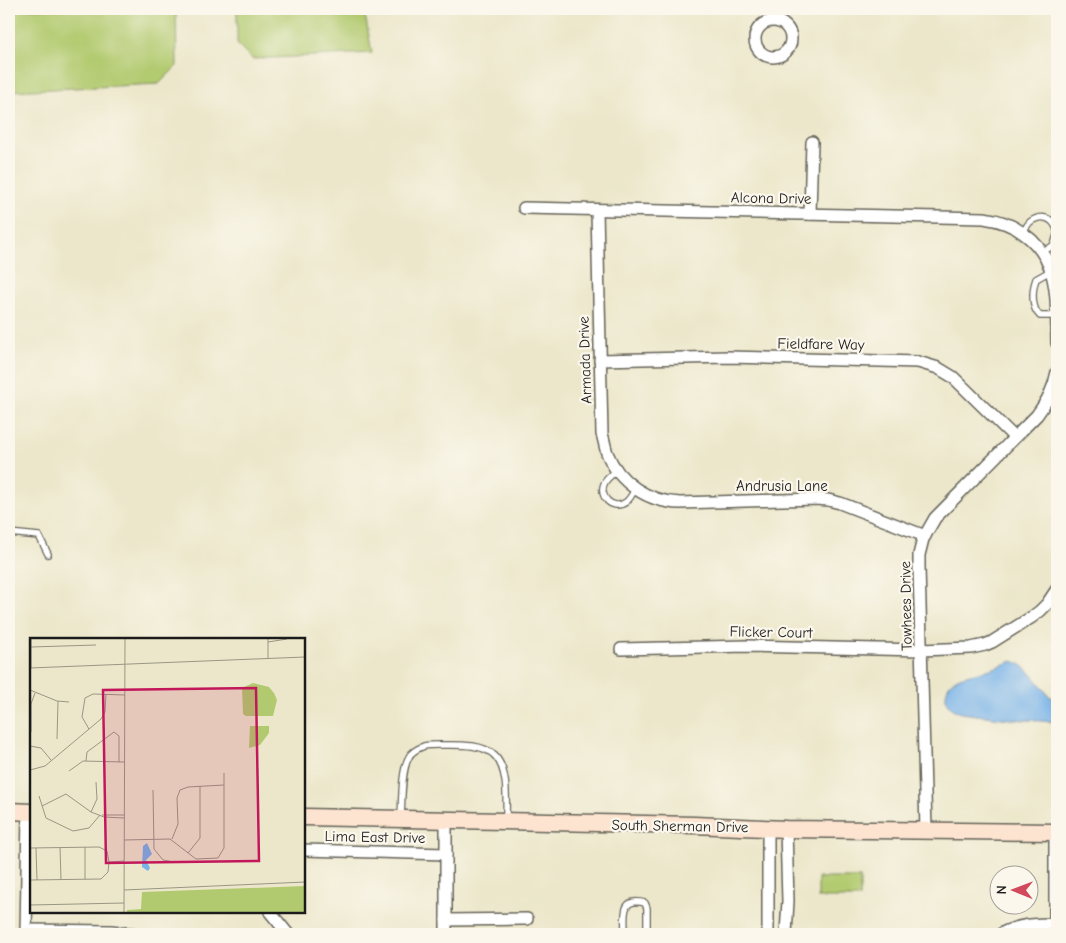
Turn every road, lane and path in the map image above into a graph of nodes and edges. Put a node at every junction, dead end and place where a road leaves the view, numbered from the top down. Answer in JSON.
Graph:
{"nodes":[{"id":1,"x":812,"y":142,"type":"dead end"},
{"id":2,"x":524,"y":208,"type":"dead end"},
{"id":3,"x":596,"y":210,"type":"junction"},
{"id":4,"x":810,"y":214,"type":"junction"},
{"id":5,"x":1019,"y":230,"type":"junction"},
{"id":6,"x":1057,"y":230,"type":"edge"},
{"id":7,"x":1057,"y":235,"type":"edge"},
{"id":8,"x":1043,"y":252,"type":"junction"},
{"id":9,"x":1052,"y":270,"type":"junction"},
{"id":10,"x":1057,"y":316,"type":"edge"},
{"id":11,"x":1057,"y":343,"type":"edge"},
{"id":12,"x":600,"y":360,"type":"junction"},
{"id":13,"x":1057,"y":372,"type":"edge"},
{"id":14,"x":1014,"y":437,"type":"junction"},
{"id":15,"x":617,"y":471,"type":"junction"},
{"id":16,"x":636,"y":489,"type":"junction"},
{"id":17,"x":9,"y":533,"type":"edge"},
{"id":18,"x":925,"y":536,"type":"junction"},
{"id":19,"x":48,"y":554,"type":"dead end"},
{"id":20,"x":1057,"y":589,"type":"edge"},
{"id":21,"x":621,"y":649,"type":"dead end"},
{"id":22,"x":921,"y":650,"type":"junction"},
{"id":23,"x":9,"y":811,"type":"edge"},
{"id":24,"x":30,"y":812,"type":"edge"},
{"id":25,"x":305,"y":817,"type":"edge"},
{"id":26,"x":400,"y":820,"type":"junction"},
{"id":27,"x":446,"y":821,"type":"junction"},
{"id":28,"x":506,"y":822,"type":"junction"},
{"id":29,"x":768,"y":828,"type":"junction"},
{"id":30,"x":786,"y":829,"type":"junction"},
{"id":31,"x":926,"y":830,"type":"junction"},
{"id":32,"x":1056,"y":832,"type":"edge"},
{"id":33,"x":305,"y":850,"type":"edge"},
{"id":34,"x":446,"y":854,"type":"junction"},
{"id":35,"x":271,"y":913,"type":"edge"},
{"id":36,"x":527,"y":919,"type":"dead end"},
{"id":37,"x":446,"y":920,"type":"junction"},
{"id":38,"x":1056,"y":924,"type":"edge"},
{"id":39,"x":26,"y":932,"type":"edge"},
{"id":40,"x":135,"y":934,"type":"edge"},
{"id":41,"x":288,"y":934,"type":"edge"},
{"id":42,"x":446,"y":934,"type":"edge"},
{"id":43,"x":625,"y":934,"type":"edge"},
{"id":44,"x":647,"y":934,"type":"edge"},
{"id":45,"x":768,"y":934,"type":"edge"},
{"id":46,"x":786,"y":934,"type":"edge"},
{"id":47,"x":1001,"y":934,"type":"edge"}],
"edges":[{"from":1,"to":4,"type":"street"},
{"from":2,"to":3,"type":"street","name":"Alcona Drive"},
{"from":3,"to":4,"type":"street","name":"Alcona Drive"},
{"from":3,"to":12,"type":"street","name":"Armada Drive"},
{"from":4,"to":5,"type":"street","name":"Alcona Drive"},
{"from":5,"to":6,"type":"lane"},
{"from":5,"to":8,"type":"street"},
{"from":7,"to":8,"type":"lane"},
{"from":8,"to":9,"type":"street"},
{"from":9,"to":10,"type":"street"},
{"from":9,"to":10,"type":"lane"},
{"from":10,"to":11,"type":"street"},
{"from":12,"to":14,"type":"street","name":"Fieldfare Way"},
{"from":12,"to":15,"type":"street","name":"Armada Drive"},
{"from":13,"to":14,"type":"street","name":"Towhees Drive"},
{"from":14,"to":18,"type":"street","name":"Towhees Drive"},
{"from":15,"to":16,"type":"street","name":"Andrusia Lane"},
{"from":15,"to":16,"type":"lane"},
{"from":16,"to":18,"type":"street","name":"Andrusia Lane"},
{"from":17,"to":19,"type":"lane"},
{"from":18,"to":22,"type":"street","name":"Towhees Drive"},
{"from":20,"to":22,"type":"street","name":"Flicker Court"},
{"from":21,"to":22,"type":"street","name":"Flicker Court"},
{"from":22,"to":31,"type":"street","name":"Towhees Drive"},
{"from":23,"to":24,"type":"street"},
{"from":24,"to":39,"type":"street"},
{"from":25,"to":26,"type":"street","name":"South Sherman Drive"},
{"from":26,"to":27,"type":"street","name":"South Sherman Drive"},
{"from":26,"to":28,"type":"lane"},
{"from":27,"to":28,"type":"street","name":"South Sherman Drive"},
{"from":27,"to":34,"type":"street"},
{"from":28,"to":29,"type":"street","name":"South Sherman Drive"},
{"from":29,"to":30,"type":"street","name":"South Sherman Drive"},
{"from":29,"to":45,"type":"street"},
{"from":30,"to":31,"type":"street","name":"South Sherman Drive"},
{"from":30,"to":46,"type":"street"},
{"from":31,"to":32,"type":"street","name":"South Sherman Drive"},
{"from":32,"to":38,"type":"street"},
{"from":33,"to":34,"type":"street","name":"Lima East Drive"},
{"from":34,"to":37,"type":"street"},
{"from":35,"to":41,"type":"street"},
{"from":36,"to":37,"type":"street"},
{"from":37,"to":42,"type":"street"},
{"from":38,"to":47,"type":"street"},
{"from":39,"to":40,"type":"street"},
{"from":43,"to":44,"type":"lane"}]}
